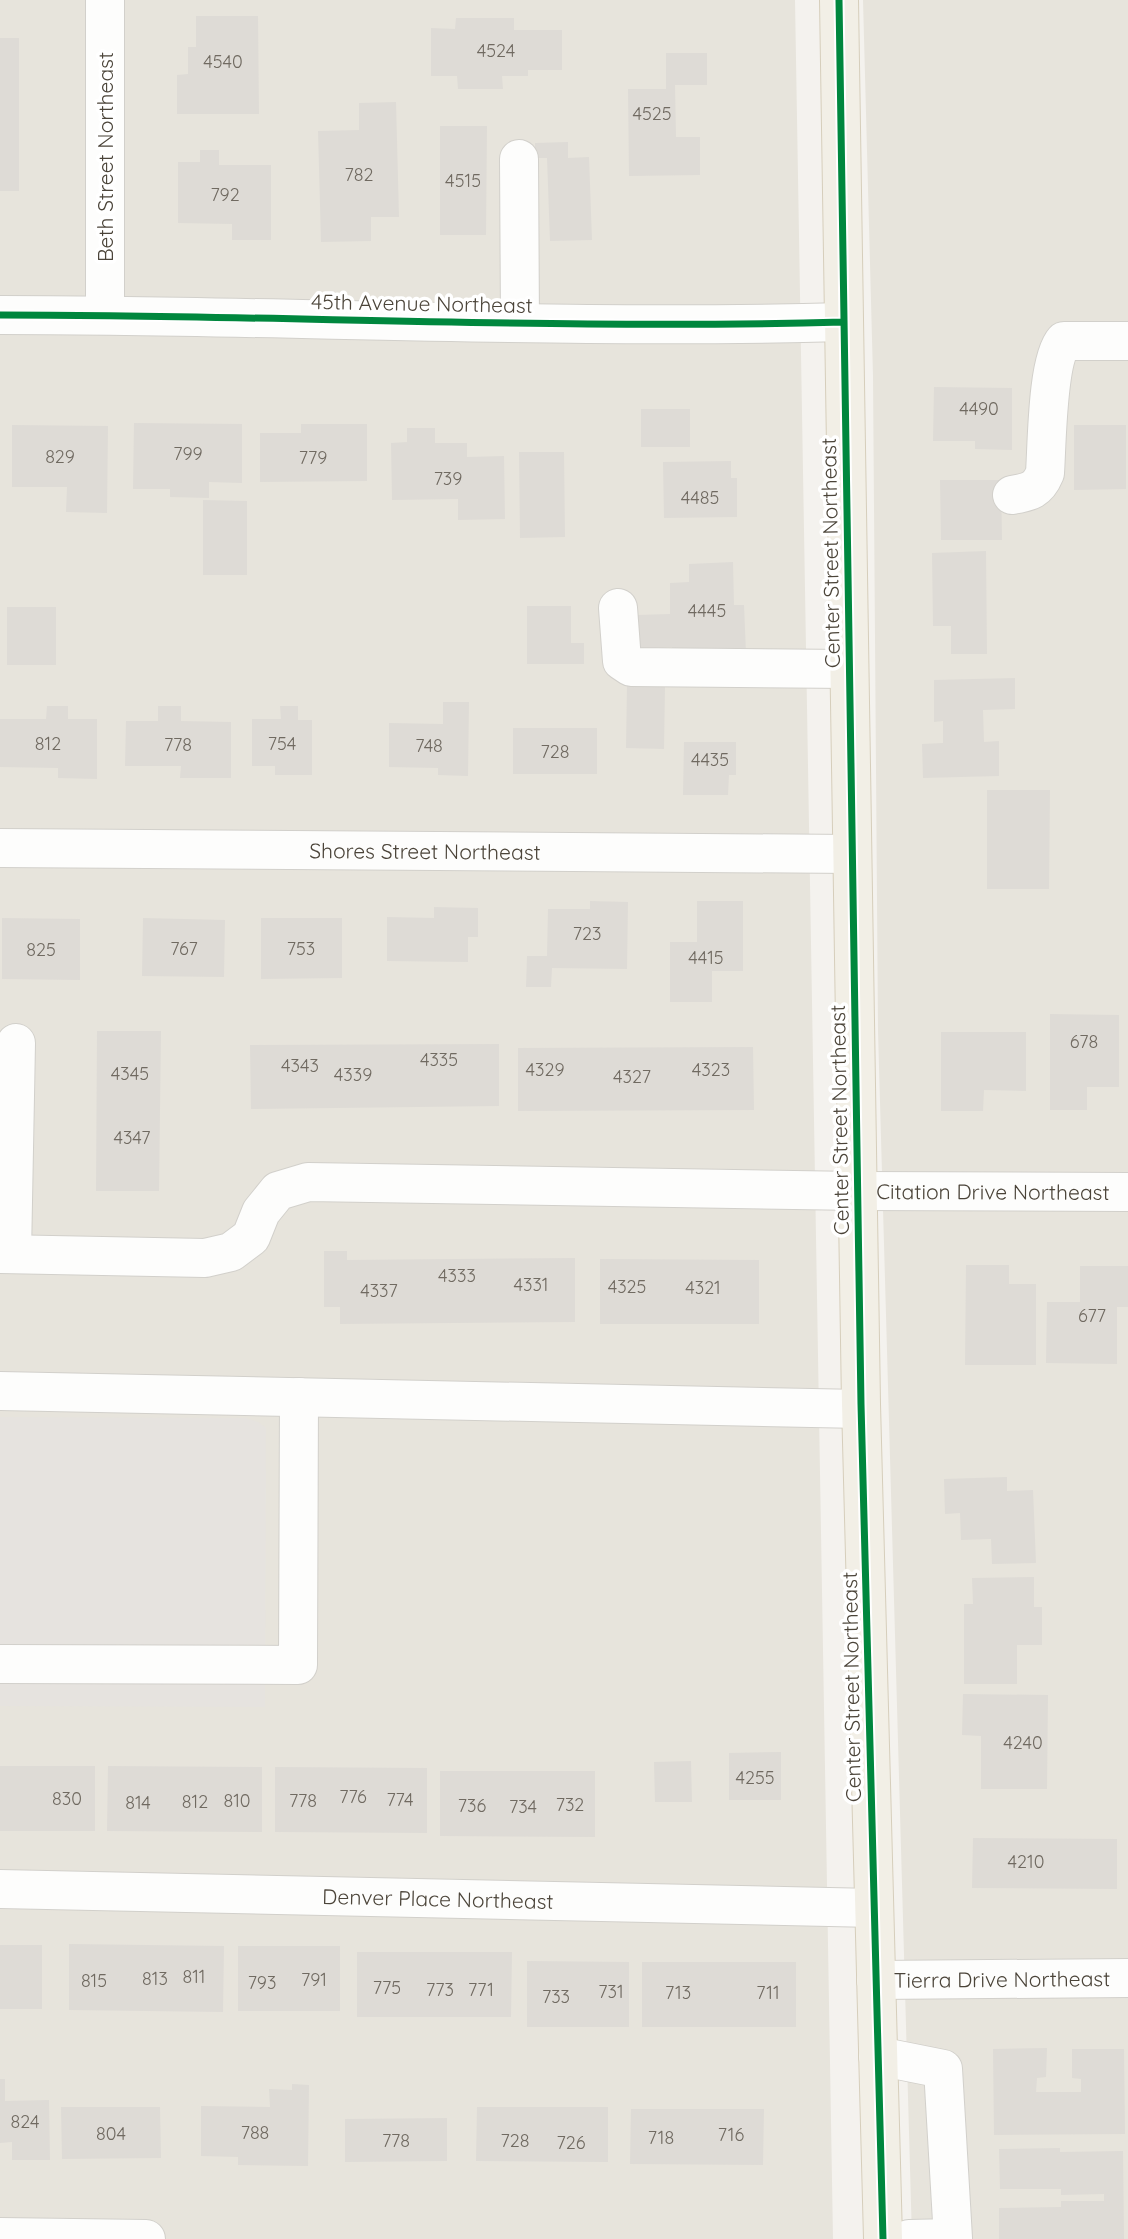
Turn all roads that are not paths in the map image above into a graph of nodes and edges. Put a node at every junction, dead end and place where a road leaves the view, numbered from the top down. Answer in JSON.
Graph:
{"nodes":[{"id":1,"x":104,"y":0,"type":"edge"},
{"id":2,"x":839,"y":0,"type":"edge"},
{"id":3,"x":519,"y":159,"type":"dead end"},
{"id":4,"x":0,"y":315,"type":"edge"},
{"id":5,"x":105,"y":315,"type":"junction"},
{"id":6,"x":844,"y":322,"type":"junction"},
{"id":7,"x":520,"y":323,"type":"junction"},
{"id":8,"x":1128,"y":341,"type":"edge"},
{"id":9,"x":1013,"y":495,"type":"dead end"},
{"id":10,"x":618,"y":608,"type":"dead end"},
{"id":11,"x":849,"y":669,"type":"junction"},
{"id":12,"x":0,"y":848,"type":"edge"},
{"id":13,"x":852,"y":854,"type":"junction"},
{"id":14,"x":16,"y":1043,"type":"dead end"},
{"id":15,"x":858,"y":1191,"type":"junction"},
{"id":16,"x":1128,"y":1192,"type":"edge"},
{"id":17,"x":6,"y":1254,"type":"edge"},
{"id":18,"x":0,"y":1391,"type":"edge"},
{"id":19,"x":299,"y":1397,"type":"junction"},
{"id":20,"x":861,"y":1409,"type":"junction"},
{"id":21,"x":0,"y":1664,"type":"edge"},
{"id":22,"x":0,"y":1889,"type":"edge"},
{"id":23,"x":874,"y":1908,"type":"junction"},
{"id":24,"x":1128,"y":1978,"type":"edge"},
{"id":25,"x":876,"y":1980,"type":"junction"},
{"id":26,"x":878,"y":2056,"type":"junction"},
{"id":27,"x":0,"y":2236,"type":"edge"},
{"id":28,"x":953,"y":2238,"type":"edge"},
{"id":29,"x":146,"y":2239,"type":"edge"},
{"id":30,"x":883,"y":2239,"type":"edge"},
{"id":31,"x":909,"y":2239,"type":"edge"}],
"edges":[{"from":1,"to":5,"type":"street","name":"Beth Street Northeast"},
{"from":2,"to":6,"type":"main road","name":"Center Street Northeast"},
{"from":3,"to":7,"type":"street"},
{"from":4,"to":5,"type":"street","name":"45th Avenue Northeast"},
{"from":5,"to":7,"type":"street","name":"45th Avenue Northeast"},
{"from":6,"to":7,"type":"street","name":"45th Avenue Northeast"},
{"from":6,"to":11,"type":"main road","name":"Center Street Northeast"},
{"from":8,"to":9,"type":"street"},
{"from":10,"to":11,"type":"street"},
{"from":11,"to":13,"type":"main road","name":"Center Street Northeast"},
{"from":12,"to":13,"type":"street","name":"Shores Street Northeast"},
{"from":13,"to":15,"type":"main road","name":"Center Street Northeast"},
{"from":14,"to":17,"type":"street"},
{"from":15,"to":16,"type":"street","name":"Citation Drive Northeast"},
{"from":15,"to":17,"type":"street","name":"Citation Drive Northeast"},
{"from":15,"to":20,"type":"main road","name":"Center Street Northeast"},
{"from":18,"to":19,"type":"street"},
{"from":19,"to":20,"type":"street"},
{"from":19,"to":21,"type":"street"},
{"from":20,"to":23,"type":"main road","name":"Center Street Northeast"},
{"from":22,"to":23,"type":"street","name":"Denver Place Northeast"},
{"from":23,"to":25,"type":"main road","name":"Center Street Northeast"},
{"from":24,"to":25,"type":"street","name":"Tierra Drive Northeast"},
{"from":25,"to":26,"type":"main road","name":"Center Street Northeast"},
{"from":26,"to":28,"type":"street"},
{"from":26,"to":30,"type":"main road","name":"Center Street Northeast"},
{"from":27,"to":29,"type":"street"},
{"from":28,"to":31,"type":"street"}]}
